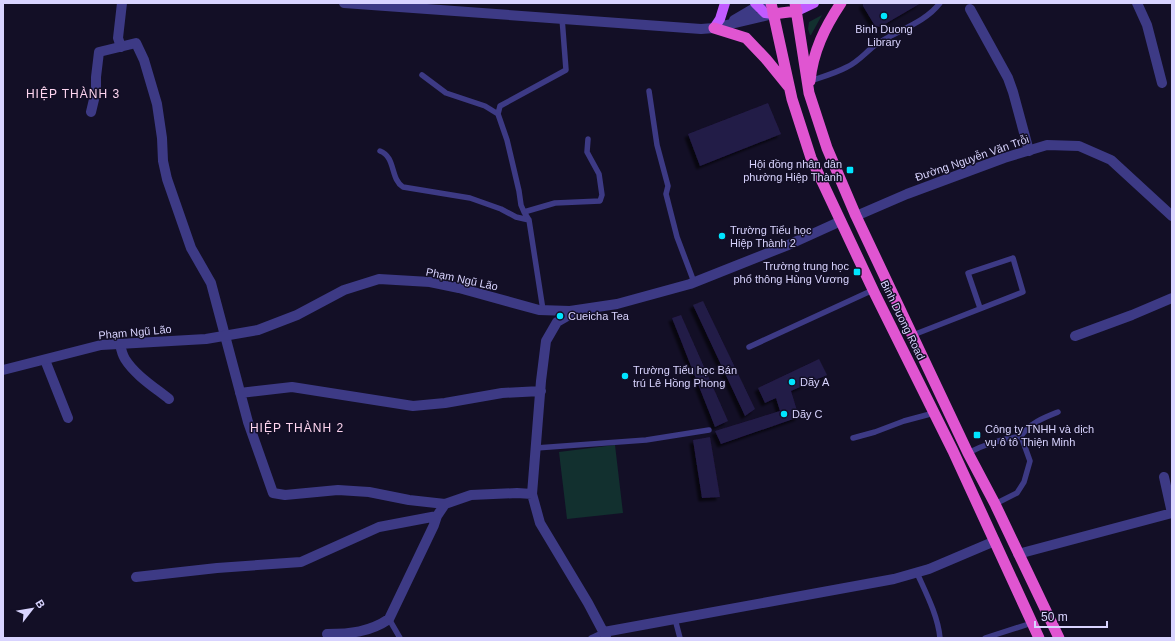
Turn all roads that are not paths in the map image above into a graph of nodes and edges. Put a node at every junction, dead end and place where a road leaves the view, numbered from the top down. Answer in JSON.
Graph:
{"nodes":[{"id":1,"x":122,"y":3,"type":"edge"},
{"id":2,"x":344,"y":3,"type":"edge"},
{"id":3,"x":725,"y":3,"type":"edge"},
{"id":4,"x":771,"y":3,"type":"edge"},
{"id":5,"x":814,"y":3,"type":"edge"},
{"id":6,"x":841,"y":3,"type":"edge"},
{"id":7,"x":940,"y":3,"type":"edge"},
{"id":8,"x":1137,"y":3,"type":"edge"},
{"id":9,"x":759,"y":4,"type":"edge"},
{"id":10,"x":796,"y":7,"type":"edge"},
{"id":11,"x":970,"y":9,"type":"dead end"},
{"id":12,"x":773,"y":14,"type":"junction"},
{"id":13,"x":562,"y":18,"type":"junction"},
{"id":14,"x":714,"y":28,"type":"junction"},
{"id":15,"x":122,"y":47,"type":"junction"},
{"id":16,"x":422,"y":75,"type":"dead end"},
{"id":17,"x":810,"y":81,"type":"junction"},
{"id":18,"x":1162,"y":83,"type":"dead end"},
{"id":19,"x":790,"y":89,"type":"junction"},
{"id":20,"x":649,"y":91,"type":"dead end"},
{"id":21,"x":809,"y":93,"type":"junction"},
{"id":22,"x":91,"y":112,"type":"dead end"},
{"id":23,"x":498,"y":114,"type":"junction"},
{"id":24,"x":588,"y":139,"type":"dead end"},
{"id":25,"x":1029,"y":150,"type":"junction"},
{"id":26,"x":380,"y":151,"type":"dead end"},
{"id":27,"x":524,"y":212,"type":"junction"},
{"id":28,"x":856,"y":216,"type":"junction"},
{"id":29,"x":1172,"y":216,"type":"edge"},
{"id":30,"x":530,"y":220,"type":"junction"},
{"id":31,"x":841,"y":221,"type":"junction"},
{"id":32,"x":694,"y":282,"type":"junction"},
{"id":33,"x":873,"y":290,"type":"junction"},
{"id":34,"x":1172,"y":298,"type":"edge"},
{"id":35,"x":980,"y":308,"type":"junction"},
{"id":36,"x":544,"y":310,"type":"junction"},
{"id":37,"x":578,"y":310,"type":"junction"},
{"id":38,"x":225,"y":335,"type":"junction"},
{"id":39,"x":913,"y":335,"type":"junction"},
{"id":40,"x":1075,"y":336,"type":"dead end"},
{"id":41,"x":120,"y":344,"type":"junction"},
{"id":42,"x":749,"y":347,"type":"dead end"},
{"id":43,"x":45,"y":360,"type":"junction"},
{"id":44,"x":3,"y":370,"type":"edge"},
{"id":45,"x":541,"y":391,"type":"junction"},
{"id":46,"x":240,"y":393,"type":"junction"},
{"id":47,"x":169,"y":399,"type":"dead end"},
{"id":48,"x":1058,"y":412,"type":"dead end"},
{"id":49,"x":934,"y":413,"type":"junction"},
{"id":50,"x":68,"y":418,"type":"dead end"},
{"id":51,"x":709,"y":430,"type":"dead end"},
{"id":52,"x":1021,"y":436,"type":"junction"},
{"id":53,"x":853,"y":438,"type":"dead end"},
{"id":54,"x":536,"y":448,"type":"junction"},
{"id":55,"x":968,"y":453,"type":"junction"},
{"id":56,"x":1164,"y":477,"type":"dead end"},
{"id":57,"x":532,"y":494,"type":"junction"},
{"id":58,"x":445,"y":504,"type":"junction"},
{"id":59,"x":995,"y":504,"type":"junction"},
{"id":60,"x":1172,"y":513,"type":"edge"},
{"id":61,"x":437,"y":516,"type":"junction"},
{"id":62,"x":995,"y":541,"type":"junction"},
{"id":63,"x":1018,"y":554,"type":"junction"},
{"id":64,"x":917,"y":572,"type":"junction"},
{"id":65,"x":136,"y":577,"type":"dead end"},
{"id":66,"x":389,"y":619,"type":"junction"},
{"id":67,"x":675,"y":619,"type":"junction"},
{"id":68,"x":1032,"y":623,"type":"junction"},
{"id":69,"x":327,"y":634,"type":"dead end"},
{"id":70,"x":605,"y":635,"type":"edge"},
{"id":71,"x":400,"y":638,"type":"edge"},
{"id":72,"x":591,"y":638,"type":"edge"},
{"id":73,"x":680,"y":638,"type":"edge"},
{"id":74,"x":940,"y":638,"type":"edge"},
{"id":75,"x":985,"y":638,"type":"edge"},
{"id":76,"x":1039,"y":638,"type":"edge"},
{"id":77,"x":1059,"y":638,"type":"edge"}],
"edges":[{"from":1,"to":15,"type":"street"},
{"from":2,"to":13,"type":"street"},
{"from":3,"to":14,"type":"main road"},
{"from":4,"to":12,"type":"highway","name":"Binh Duong Road"},
{"from":5,"to":10,"type":"main road"},
{"from":6,"to":17,"type":"highway"},
{"from":7,"to":17,"type":"lane"},
{"from":8,"to":18,"type":"street"},
{"from":9,"to":12,"type":"main road"},
{"from":9,"to":14,"type":"street"},
{"from":10,"to":12,"type":"highway"},
{"from":10,"to":21,"type":"highway","name":"Binh Duong Road"},
{"from":11,"to":25,"type":"street"},
{"from":12,"to":14,"type":"street"},
{"from":12,"to":19,"type":"highway","name":"Binh Duong Road"},
{"from":13,"to":14,"type":"street"},
{"from":13,"to":23,"type":"lane"},
{"from":14,"to":19,"type":"highway"},
{"from":15,"to":22,"type":"street"},
{"from":15,"to":38,"type":"street"},
{"from":16,"to":23,"type":"lane"},
{"from":17,"to":21,"type":"highway"},
{"from":19,"to":31,"type":"highway","name":"Binh Duong Road"},
{"from":20,"to":32,"type":"lane"},
{"from":21,"to":28,"type":"highway","name":"Binh Duong Road"},
{"from":23,"to":27,"type":"lane"},
{"from":24,"to":27,"type":"lane"},
{"from":25,"to":28,"type":"street","name":"Đường Nguyễn Văn Trỗi"},
{"from":25,"to":29,"type":"street","name":"Đường Nguyễn Văn Trỗi"},
{"from":26,"to":30,"type":"lane"},
{"from":27,"to":30,"type":"lane"},
{"from":28,"to":39,"type":"highway","name":"Binh Duong Road"},
{"from":30,"to":36,"type":"lane"},
{"from":31,"to":32,"type":"street","name":"Phạm Ngũ Lão"},
{"from":31,"to":33,"type":"highway","name":"Binh Duong Road"},
{"from":32,"to":37,"type":"street","name":"Phạm Ngũ Lão"},
{"from":33,"to":42,"type":"lane"},
{"from":33,"to":49,"type":"highway","name":"Binh Duong Road"},
{"from":34,"to":40,"type":"street"},
{"from":35,"to":35,"type":"lane"},
{"from":35,"to":39,"type":"lane"},
{"from":36,"to":37,"type":"street","name":"Phạm Ngũ Lão"},
{"from":36,"to":38,"type":"street","name":"Phạm Ngũ Lão"},
{"from":37,"to":45,"type":"street"},
{"from":38,"to":41,"type":"street","name":"Phạm Ngũ Lão"},
{"from":38,"to":46,"type":"street"},
{"from":39,"to":55,"type":"highway","name":"Binh Duong Road"},
{"from":41,"to":43,"type":"street","name":"Phạm Ngũ Lão"},
{"from":41,"to":47,"type":"street"},
{"from":43,"to":44,"type":"street","name":"Phạm Ngũ Lão"},
{"from":43,"to":50,"type":"street"},
{"from":45,"to":46,"type":"street"},
{"from":45,"to":54,"type":"street"},
{"from":46,"to":58,"type":"street"},
{"from":48,"to":52,"type":"lane"},
{"from":49,"to":53,"type":"lane"},
{"from":49,"to":62,"type":"highway","name":"Binh Duong Road"},
{"from":51,"to":54,"type":"lane"},
{"from":52,"to":55,"type":"lane"},
{"from":52,"to":59,"type":"lane"},
{"from":54,"to":57,"type":"street"},
{"from":55,"to":59,"type":"highway","name":"Binh Duong Road"},
{"from":56,"to":60,"type":"street"},
{"from":57,"to":58,"type":"street"},
{"from":57,"to":70,"type":"street"},
{"from":58,"to":61,"type":"street"},
{"from":59,"to":63,"type":"highway","name":"Binh Duong Road"},
{"from":60,"to":63,"type":"street"},
{"from":61,"to":65,"type":"street"},
{"from":61,"to":66,"type":"street"},
{"from":62,"to":64,"type":"street"},
{"from":62,"to":68,"type":"highway","name":"Binh Duong Road"},
{"from":63,"to":77,"type":"highway","name":"Binh Duong Road"},
{"from":64,"to":67,"type":"street"},
{"from":64,"to":74,"type":"lane"},
{"from":66,"to":69,"type":"street"},
{"from":66,"to":71,"type":"lane"},
{"from":67,"to":70,"type":"street"},
{"from":67,"to":73,"type":"lane"},
{"from":68,"to":75,"type":"lane"},
{"from":68,"to":76,"type":"highway","name":"Binh Duong Road"},
{"from":70,"to":72,"type":"lane"}]}
